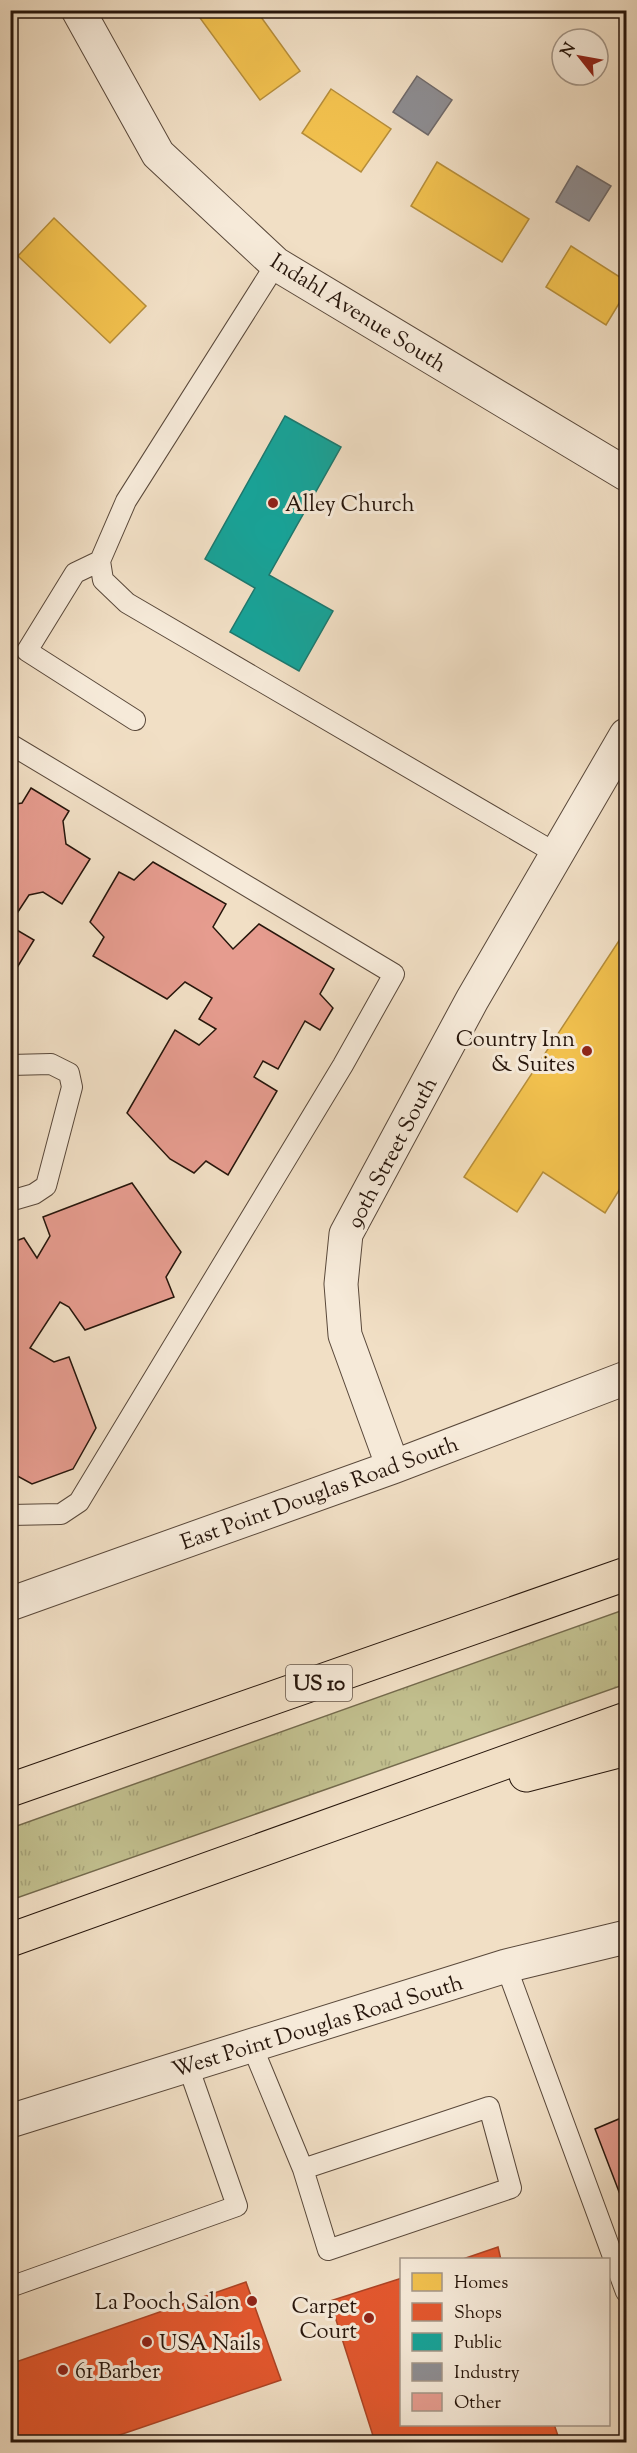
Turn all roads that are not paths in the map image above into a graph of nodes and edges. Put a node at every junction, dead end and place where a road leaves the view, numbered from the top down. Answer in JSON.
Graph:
{"nodes":[{"id":1,"x":78,"y":10,"type":"edge"},
{"id":2,"x":276,"y":264,"type":"junction"},
{"id":3,"x":627,"y":474,"type":"edge"},
{"id":4,"x":100,"y":561,"type":"junction"},
{"id":5,"x":135,"y":720,"type":"dead end"},
{"id":6,"x":627,"y":735,"type":"edge"},
{"id":7,"x":10,"y":744,"type":"edge"},
{"id":8,"x":557,"y":854,"type":"junction"},
{"id":9,"x":10,"y":1065,"type":"edge"},
{"id":10,"x":10,"y":1201,"type":"edge"},
{"id":11,"x":627,"y":1378,"type":"edge"},
{"id":12,"x":393,"y":1467,"type":"junction"},
{"id":13,"x":10,"y":1515,"type":"edge"},
{"id":14,"x":627,"y":1574,"type":"edge"},
{"id":15,"x":10,"y":1604,"type":"edge"},
{"id":16,"x":627,"y":1719,"type":"edge"},
{"id":17,"x":627,"y":1749,"type":"edge"},
{"id":18,"x":10,"y":1790,"type":"edge"},
{"id":19,"x":313,"y":1832,"type":"junction"},
{"id":20,"x":627,"y":1937,"type":"edge"},
{"id":21,"x":10,"y":1940,"type":"edge"},
{"id":22,"x":506,"y":1966,"type":"junction"},
{"id":23,"x":252,"y":2046,"type":"junction"},
{"id":24,"x":189,"y":2066,"type":"junction"},
{"id":25,"x":10,"y":2121,"type":"edge"},
{"id":26,"x":303,"y":2169,"type":"junction"},
{"id":27,"x":10,"y":2287,"type":"edge"},
{"id":28,"x":627,"y":2292,"type":"edge"}],
"edges":[{"from":1,"to":2,"type":"street","name":"Indahl Avenue South"},
{"from":2,"to":3,"type":"street","name":"Indahl Avenue South"},
{"from":2,"to":4,"type":"lane"},
{"from":4,"to":5,"type":"lane"},
{"from":4,"to":8,"type":"lane"},
{"from":6,"to":8,"type":"street","name":"90th Street South"},
{"from":7,"to":13,"type":"lane"},
{"from":8,"to":12,"type":"street","name":"90th Street South"},
{"from":9,"to":10,"type":"lane"},
{"from":11,"to":12,"type":"street","name":"East Point Douglas Road South"},
{"from":12,"to":15,"type":"street","name":"East Point Douglas Road South"},
{"from":14,"to":18,"type":"highway","number":"US 10"},
{"from":16,"to":19,"type":"highway"},
{"from":17,"to":19,"type":"highway"},
{"from":19,"to":21,"type":"highway"},
{"from":20,"to":22,"type":"street","name":"West Point Douglas Road South"},
{"from":22,"to":23,"type":"street","name":"West Point Douglas Road South"},
{"from":22,"to":28,"type":"lane"},
{"from":23,"to":24,"type":"street","name":"West Point Douglas Road South"},
{"from":23,"to":26,"type":"lane"},
{"from":24,"to":25,"type":"street","name":"West Point Douglas Road South"},
{"from":24,"to":27,"type":"lane"},
{"from":26,"to":26,"type":"lane"}]}
